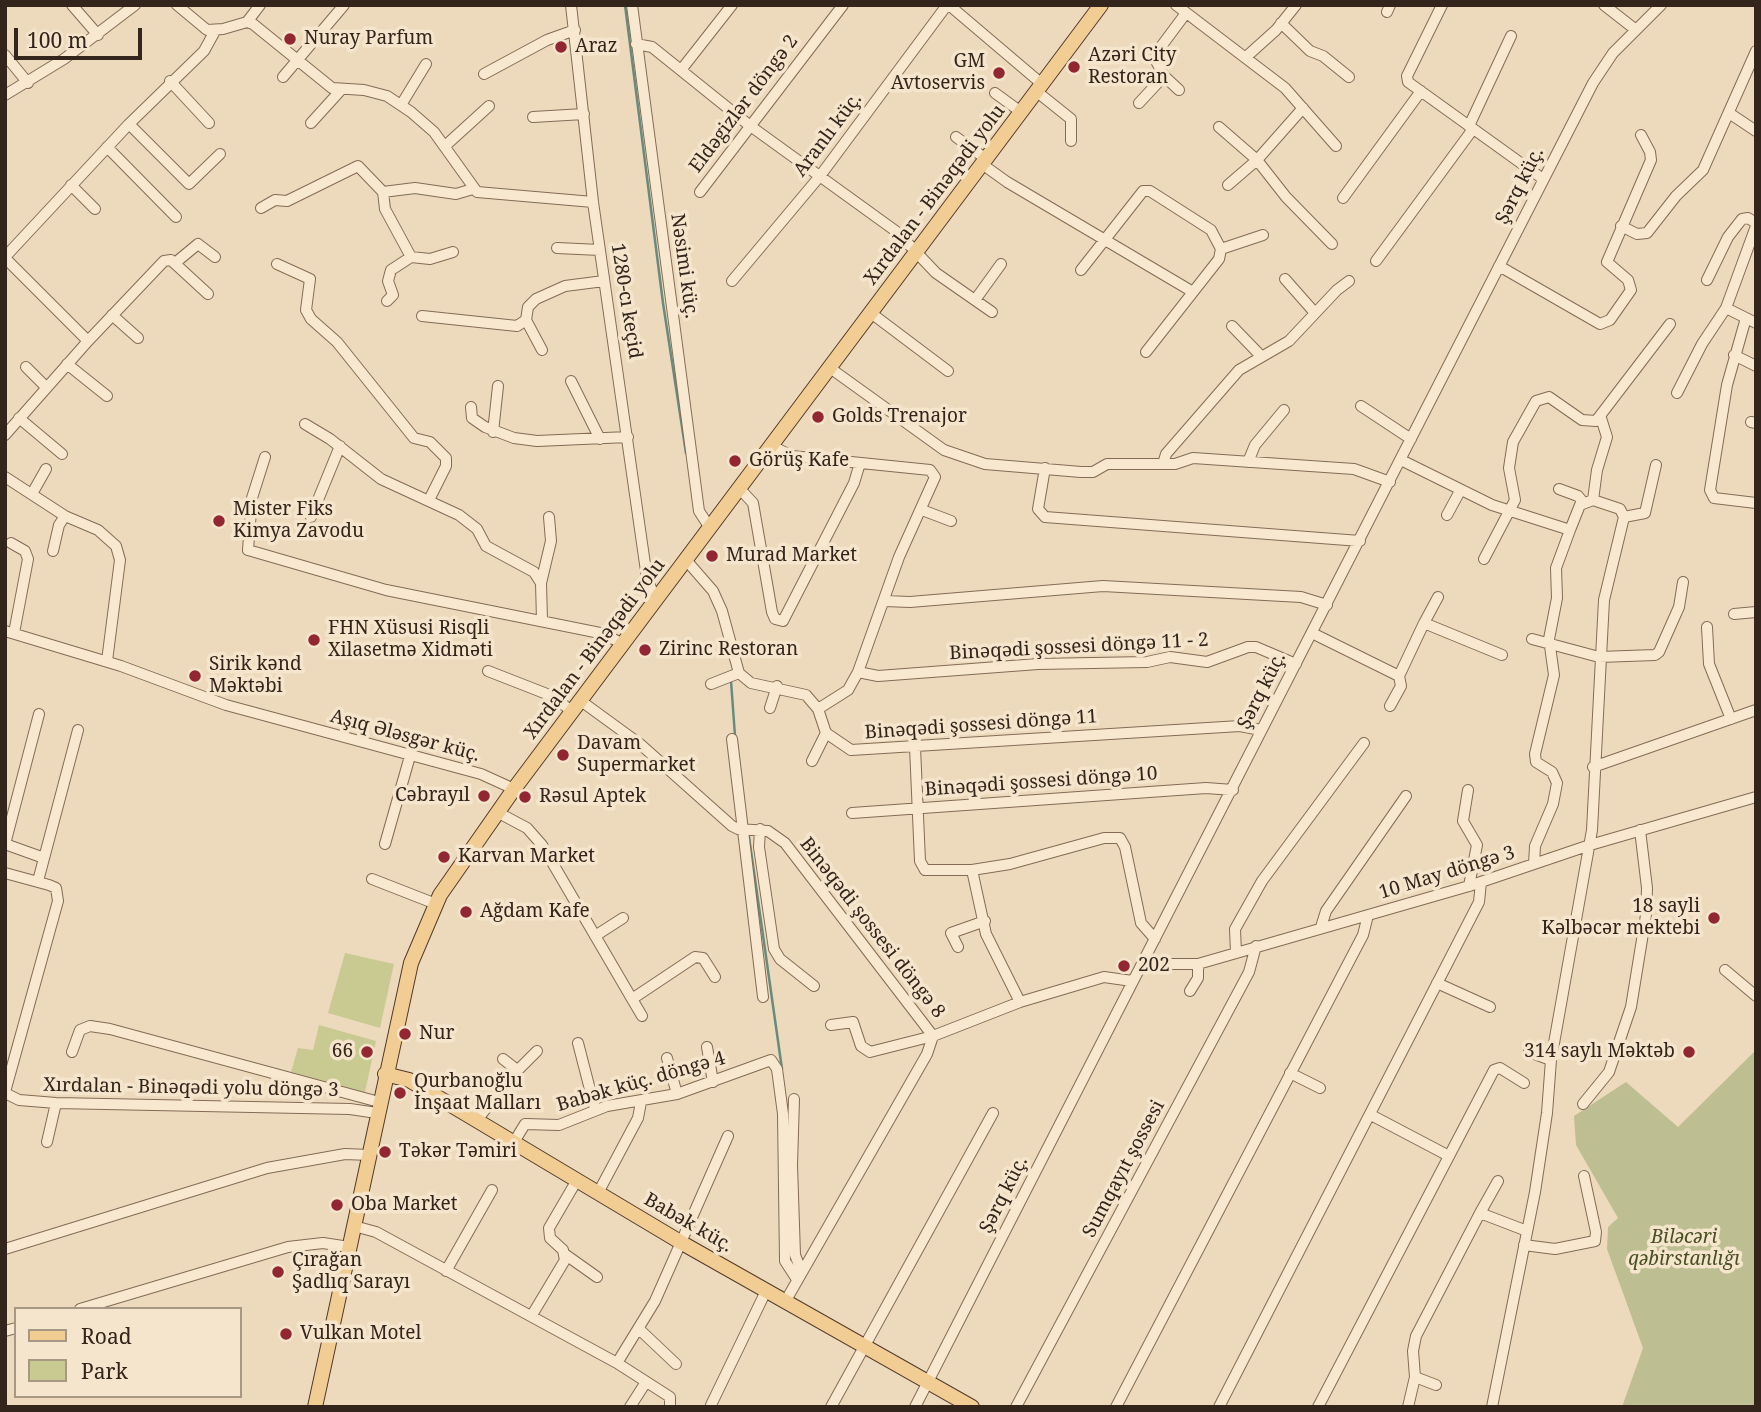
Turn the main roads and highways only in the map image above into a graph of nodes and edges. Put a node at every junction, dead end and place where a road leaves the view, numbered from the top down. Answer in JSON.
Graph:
{"nodes":[{"id":1,"x":1101,"y":5,"type":"edge"},
{"id":2,"x":385,"y":1074,"type":"junction"},
{"id":3,"x":315,"y":1407,"type":"edge"},
{"id":4,"x":972,"y":1407,"type":"edge"}],
"edges":[{"from":1,"to":2,"type":"main road","name":"Xırdalan - Binəqədi yolu"},
{"from":2,"to":3,"type":"main road","name":"Xırdalan - Binəqədi yolu"},
{"from":2,"to":4,"type":"main road","name":"Babək küç."}]}
